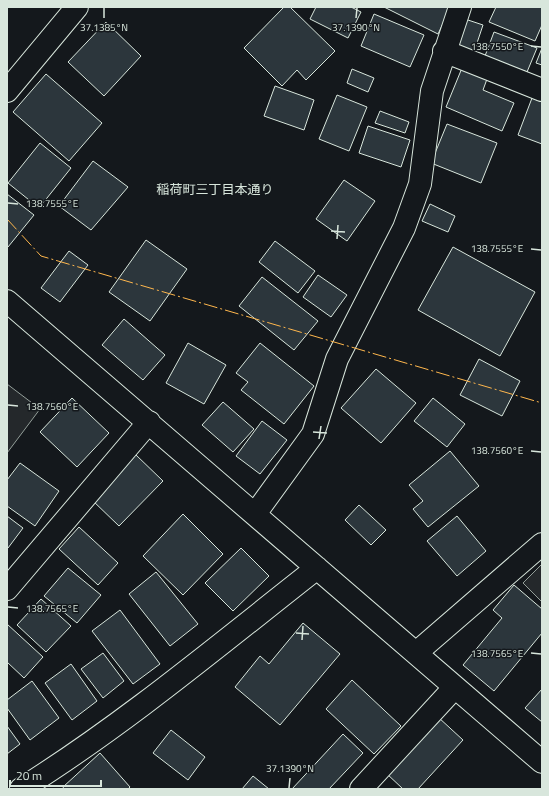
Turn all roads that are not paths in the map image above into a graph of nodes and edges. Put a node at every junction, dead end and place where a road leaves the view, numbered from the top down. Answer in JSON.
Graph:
{"nodes":[{"id":1,"x":77,"y":7,"type":"edge"},
{"id":2,"x":460,"y":7,"type":"edge"},
{"id":3,"x":444,"y":51,"type":"junction"},
{"id":4,"x":542,"y":90,"type":"edge"},
{"id":5,"x":7,"y":91,"type":"edge"},
{"id":6,"x":7,"y":301,"type":"edge"},
{"id":7,"x":149,"y":422,"type":"junction"},
{"id":8,"x":255,"y":514,"type":"junction"},
{"id":9,"x":542,"y":544,"type":"edge"},
{"id":10,"x":317,"y":568,"type":"junction"},
{"id":11,"x":7,"y":588,"type":"edge"},
{"id":12,"x":416,"y":653,"type":"junction"},
{"id":13,"x":455,"y":687,"type":"junction"},
{"id":14,"x":542,"y":762,"type":"edge"},
{"id":15,"x":48,"y":782,"type":"edge"},
{"id":16,"x":21,"y":789,"type":"edge"},
{"id":17,"x":361,"y":789,"type":"edge"}],
"edges":[{"from":1,"to":5,"type":"street"},
{"from":2,"to":3,"type":"street"},
{"from":3,"to":4,"type":"street"},
{"from":3,"to":8,"type":"street"},
{"from":6,"to":7,"type":"street"},
{"from":7,"to":8,"type":"street"},
{"from":7,"to":11,"type":"street"},
{"from":8,"to":10,"type":"street"},
{"from":9,"to":12,"type":"street"},
{"from":10,"to":12,"type":"street"},
{"from":10,"to":15,"type":"street"},
{"from":12,"to":13,"type":"street"},
{"from":13,"to":14,"type":"street"},
{"from":13,"to":17,"type":"street"},
{"from":15,"to":16,"type":"street"}]}
